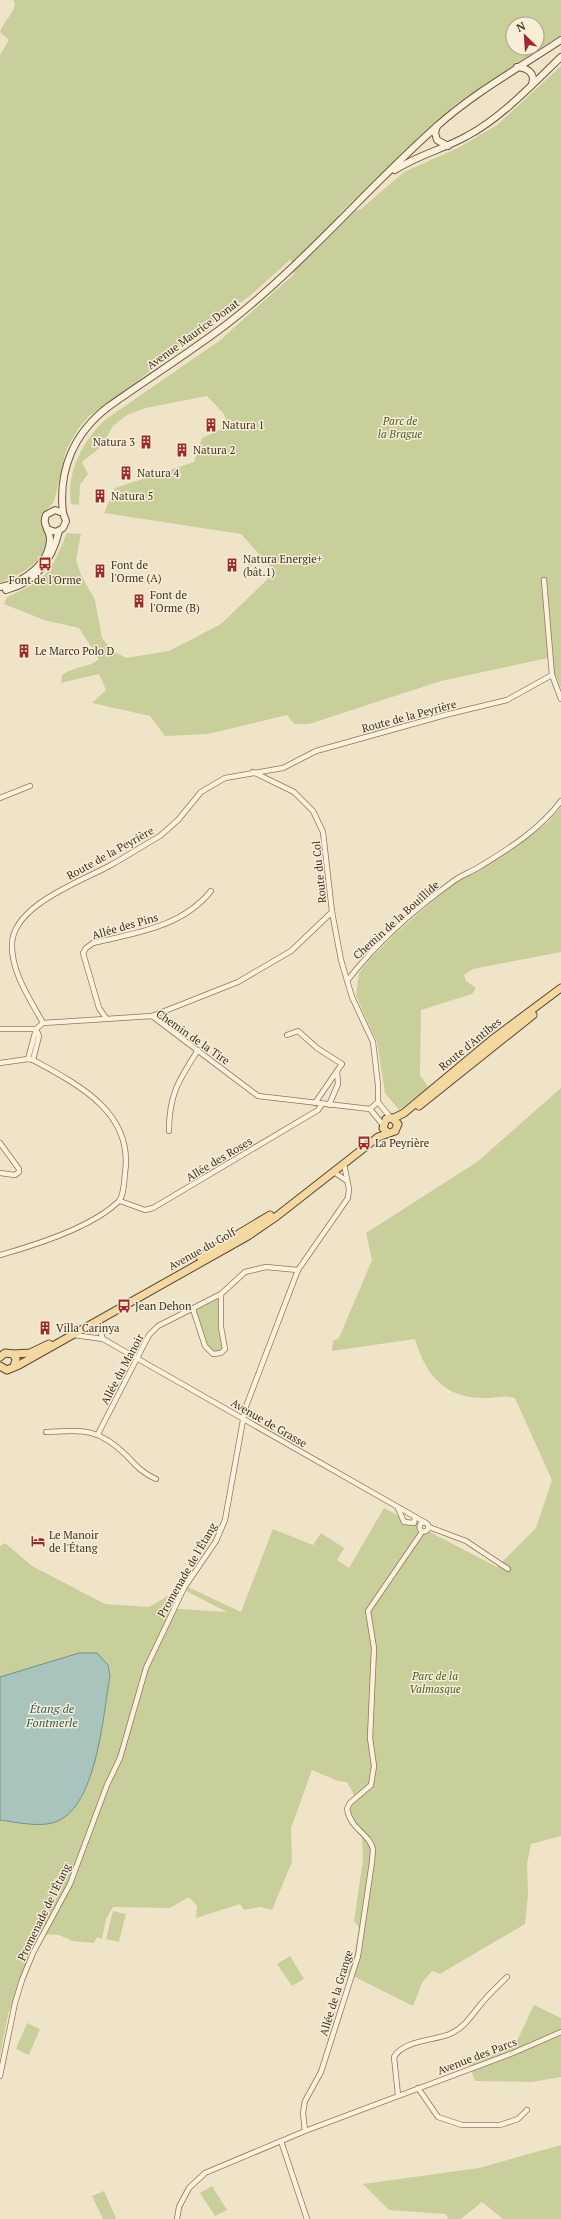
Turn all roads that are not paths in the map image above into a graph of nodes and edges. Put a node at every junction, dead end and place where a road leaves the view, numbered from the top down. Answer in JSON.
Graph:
{"nodes":[{"id":1,"x":561,"y":40,"type":"edge"},
{"id":2,"x":561,"y":58,"type":"edge"},
{"id":3,"x":518,"y":67,"type":"junction"},
{"id":4,"x":532,"y":84,"type":"junction"},
{"id":5,"x":437,"y":126,"type":"junction"},
{"id":6,"x":448,"y":146,"type":"junction"},
{"id":7,"x":378,"y":183,"type":"junction"},
{"id":8,"x":61,"y":496,"type":"junction"},
{"id":9,"x":52,"y":510,"type":"junction"},
{"id":10,"x":63,"y":513,"type":"junction"},
{"id":11,"x":47,"y":529,"type":"junction"},
{"id":12,"x":59,"y":531,"type":"junction"},
{"id":13,"x":544,"y":580,"type":"dead end"},
{"id":14,"x":0,"y":587,"type":"edge"},
{"id":15,"x":0,"y":591,"type":"edge"},
{"id":16,"x":552,"y":675,"type":"junction"},
{"id":17,"x":561,"y":699,"type":"edge"},
{"id":18,"x":253,"y":772,"type":"junction"},
{"id":19,"x":30,"y":786,"type":"dead end"},
{"id":20,"x":0,"y":798,"type":"edge"},
{"id":21,"x":561,"y":801,"type":"edge"},
{"id":22,"x":211,"y":891,"type":"dead end"},
{"id":23,"x":332,"y":912,"type":"junction"},
{"id":24,"x":346,"y":981,"type":"junction"},
{"id":25,"x":561,"y":988,"type":"edge"},
{"id":26,"x":561,"y":993,"type":"edge"},
{"id":27,"x":152,"y":1016,"type":"junction"},
{"id":28,"x":106,"y":1018,"type":"junction"},
{"id":29,"x":43,"y":1023,"type":"junction"},
{"id":30,"x":0,"y":1029,"type":"edge"},
{"id":31,"x":36,"y":1029,"type":"junction"},
{"id":32,"x":509,"y":1030,"type":"junction"},
{"id":33,"x":287,"y":1035,"type":"dead end"},
{"id":34,"x":198,"y":1050,"type":"junction"},
{"id":35,"x":31,"y":1059,"type":"junction"},
{"id":36,"x":0,"y":1063,"type":"edge"},
{"id":37,"x":338,"y":1071,"type":"junction"},
{"id":38,"x":378,"y":1102,"type":"junction"},
{"id":39,"x":315,"y":1103,"type":"junction"},
{"id":40,"x":322,"y":1104,"type":"junction"},
{"id":41,"x":329,"y":1105,"type":"junction"},
{"id":42,"x":370,"y":1109,"type":"junction"},
{"id":43,"x":394,"y":1120,"type":"junction"},
{"id":44,"x":385,"y":1128,"type":"junction"},
{"id":45,"x":169,"y":1131,"type":"dead end"},
{"id":46,"x":0,"y":1143,"type":"edge"},
{"id":47,"x":344,"y":1164,"type":"junction"},
{"id":48,"x":334,"y":1172,"type":"junction"},
{"id":49,"x":0,"y":1173,"type":"edge"},
{"id":50,"x":348,"y":1182,"type":"junction"},
{"id":51,"x":120,"y":1201,"type":"junction"},
{"id":52,"x":0,"y":1255,"type":"edge"},
{"id":53,"x":298,"y":1270,"type":"junction"},
{"id":54,"x":221,"y":1294,"type":"junction"},
{"id":55,"x":193,"y":1309,"type":"junction"},
{"id":56,"x":97,"y":1322,"type":"junction"},
{"id":57,"x":85,"y":1324,"type":"junction"},
{"id":58,"x":74,"y":1335,"type":"junction"},
{"id":59,"x":103,"y":1339,"type":"junction"},
{"id":60,"x":0,"y":1352,"type":"edge"},
{"id":61,"x":10,"y":1354,"type":"junction"},
{"id":62,"x":0,"y":1357,"type":"edge"},
{"id":63,"x":136,"y":1358,"type":"junction"},
{"id":64,"x":0,"y":1366,"type":"edge"},
{"id":65,"x":14,"y":1367,"type":"junction"},
{"id":66,"x":3,"y":1372,"type":"edge"},
{"id":67,"x":243,"y":1418,"type":"junction"},
{"id":68,"x":46,"y":1432,"type":"dead end"},
{"id":69,"x":98,"y":1434,"type":"junction"},
{"id":70,"x":156,"y":1479,"type":"dead end"},
{"id":71,"x":398,"y":1508,"type":"junction"},
{"id":72,"x":415,"y":1517,"type":"junction"},
{"id":73,"x":414,"y":1523,"type":"junction"},
{"id":74,"x":427,"y":1525,"type":"junction"},
{"id":75,"x":421,"y":1530,"type":"junction"},
{"id":76,"x":508,"y":1569,"type":"dead end"},
{"id":77,"x":506,"y":1977,"type":"dead end"},
{"id":78,"x":561,"y":2032,"type":"edge"},
{"id":79,"x":0,"y":2076,"type":"edge"},
{"id":80,"x":418,"y":2088,"type":"junction"},
{"id":81,"x":398,"y":2095,"type":"junction"},
{"id":82,"x":527,"y":2110,"type":"dead end"},
{"id":83,"x":305,"y":2132,"type":"junction"},
{"id":84,"x":281,"y":2141,"type":"junction"},
{"id":85,"x":177,"y":2219,"type":"edge"},
{"id":86,"x":307,"y":2219,"type":"edge"}],
"edges":[{"from":1,"to":3,"type":"main road","name":"Avenue Maurice Donat"},
{"from":2,"to":4,"type":"main road","name":"Avenue Maurice Donat"},
{"from":3,"to":4,"type":"main road"},
{"from":3,"to":5,"type":"main road","name":"Avenue Maurice Donat"},
{"from":4,"to":6,"type":"main road","name":"Avenue Maurice Donat"},
{"from":5,"to":6,"type":"main road"},
{"from":5,"to":7,"type":"main road","name":"Avenue Maurice Donat"},
{"from":6,"to":7,"type":"main road","name":"Avenue Maurice Donat"},
{"from":7,"to":8,"type":"main road","name":"Avenue Maurice Donat"},
{"from":8,"to":9,"type":"main road"},
{"from":8,"to":10,"type":"main road"},
{"from":9,"to":10,"type":"main road"},
{"from":9,"to":11,"type":"main road"},
{"from":10,"to":12,"type":"main road"},
{"from":11,"to":12,"type":"main road"},
{"from":11,"to":14,"type":"main road"},
{"from":12,"to":15,"type":"main road"},
{"from":13,"to":16,"type":"street"},
{"from":16,"to":17,"type":"street"},
{"from":16,"to":18,"type":"street","name":"Route de la Peyrière"},
{"from":18,"to":23,"type":"street","name":"Route du Col"},
{"from":18,"to":29,"type":"street","name":"Route de la Peyrière"},
{"from":19,"to":20,"type":"street"},
{"from":21,"to":24,"type":"street","name":"Chemin de la Bouillide"},
{"from":22,"to":28,"type":"street","name":"Allée des Pins"},
{"from":23,"to":24,"type":"street","name":"Route du Col"},
{"from":23,"to":27,"type":"street"},
{"from":24,"to":38,"type":"street"},
{"from":25,"to":32,"type":"main road","name":"Route d'Antibes"},
{"from":26,"to":32,"type":"main road","name":"Route d'Antibes"},
{"from":27,"to":28,"type":"street","name":"Chemin de la Tire"},
{"from":27,"to":34,"type":"street","name":"Chemin de la Tire"},
{"from":28,"to":29,"type":"street","name":"Chemin de la Tire"},
{"from":29,"to":31,"type":"street"},
{"from":30,"to":31,"type":"street"},
{"from":31,"to":35,"type":"street"},
{"from":32,"to":43,"type":"main road","name":"Route d'Antibes"},
{"from":33,"to":37,"type":"street"},
{"from":34,"to":39,"type":"street","name":"Chemin de la Tire"},
{"from":34,"to":45,"type":"street"},
{"from":35,"to":36,"type":"street"},
{"from":35,"to":51,"type":"street"},
{"from":37,"to":39,"type":"street"},
{"from":37,"to":41,"type":"street"},
{"from":38,"to":42,"type":"street"},
{"from":38,"to":43,"type":"street"},
{"from":39,"to":40,"type":"street","name":"Chemin de la Tire"},
{"from":40,"to":41,"type":"street","name":"Chemin de la Tire"},
{"from":40,"to":51,"type":"street","name":"Allée des Roses"},
{"from":41,"to":42,"type":"street","name":"Chemin de la Tire"},
{"from":42,"to":44,"type":"street"},
{"from":43,"to":44,"type":"main road"},
{"from":43,"to":44,"type":"main road"},
{"from":44,"to":47,"type":"main road","name":"Avenue du Golf"},
{"from":44,"to":57,"type":"main road","name":"Avenue du Golf"},
{"from":46,"to":49,"type":"street"},
{"from":47,"to":48,"type":"main road","name":"Avenue du Golf"},
{"from":47,"to":50,"type":"street","name":"Promenade de l'Étang"},
{"from":48,"to":50,"type":"street"},
{"from":48,"to":56,"type":"main road","name":"Avenue du Golf"},
{"from":50,"to":53,"type":"street","name":"Promenade de l'Étang"},
{"from":51,"to":52,"type":"street"},
{"from":53,"to":54,"type":"street","name":"Allée du Manoir"},
{"from":53,"to":67,"type":"street","name":"Promenade de l'Étang"},
{"from":54,"to":55,"type":"street","name":"Allée du Manoir"},
{"from":54,"to":55,"type":"street"},
{"from":55,"to":63,"type":"street","name":"Allée du Manoir"},
{"from":56,"to":57,"type":"main road"},
{"from":56,"to":58,"type":"main road","name":"Avenue du Golf"},
{"from":56,"to":59,"type":"street"},
{"from":57,"to":61,"type":"main road","name":"Avenue du Golf"},
{"from":58,"to":59,"type":"street","name":"Avenue de Grasse"},
{"from":58,"to":65,"type":"main road","name":"Avenue du Golf"},
{"from":59,"to":63,"type":"street","name":"Avenue de Grasse"},
{"from":60,"to":61,"type":"main road","name":"Avenue du Golf"},
{"from":61,"to":62,"type":"main road"},
{"from":61,"to":65,"type":"main road"},
{"from":63,"to":67,"type":"street","name":"Avenue de Grasse"},
{"from":63,"to":69,"type":"street","name":"Allée du Manoir"},
{"from":64,"to":66,"type":"main road"},
{"from":65,"to":66,"type":"main road","name":"Avenue du Golf"},
{"from":67,"to":71,"type":"street","name":"Avenue de Grasse"},
{"from":67,"to":79,"type":"street","name":"Promenade de l'Étang"},
{"from":68,"to":69,"type":"street"},
{"from":69,"to":70,"type":"street"},
{"from":71,"to":72,"type":"street","name":"Avenue de Grasse"},
{"from":71,"to":73,"type":"street"},
{"from":72,"to":73,"type":"street"},
{"from":72,"to":74,"type":"street","name":"Avenue de Grasse"},
{"from":73,"to":75,"type":"street"},
{"from":74,"to":75,"type":"street"},
{"from":74,"to":76,"type":"street","name":"Avenue de Grasse"},
{"from":75,"to":83,"type":"street","name":"Allée de la Grange"},
{"from":77,"to":81,"type":"street"},
{"from":78,"to":80,"type":"street","name":"Avenue des Parcs"},
{"from":80,"to":81,"type":"street","name":"Avenue des Parcs"},
{"from":80,"to":82,"type":"street"},
{"from":81,"to":83,"type":"street","name":"Avenue des Parcs"},
{"from":83,"to":84,"type":"street","name":"Avenue des Parcs"},
{"from":84,"to":85,"type":"street","name":"Avenue des Parcs"},
{"from":84,"to":86,"type":"street"}]}
